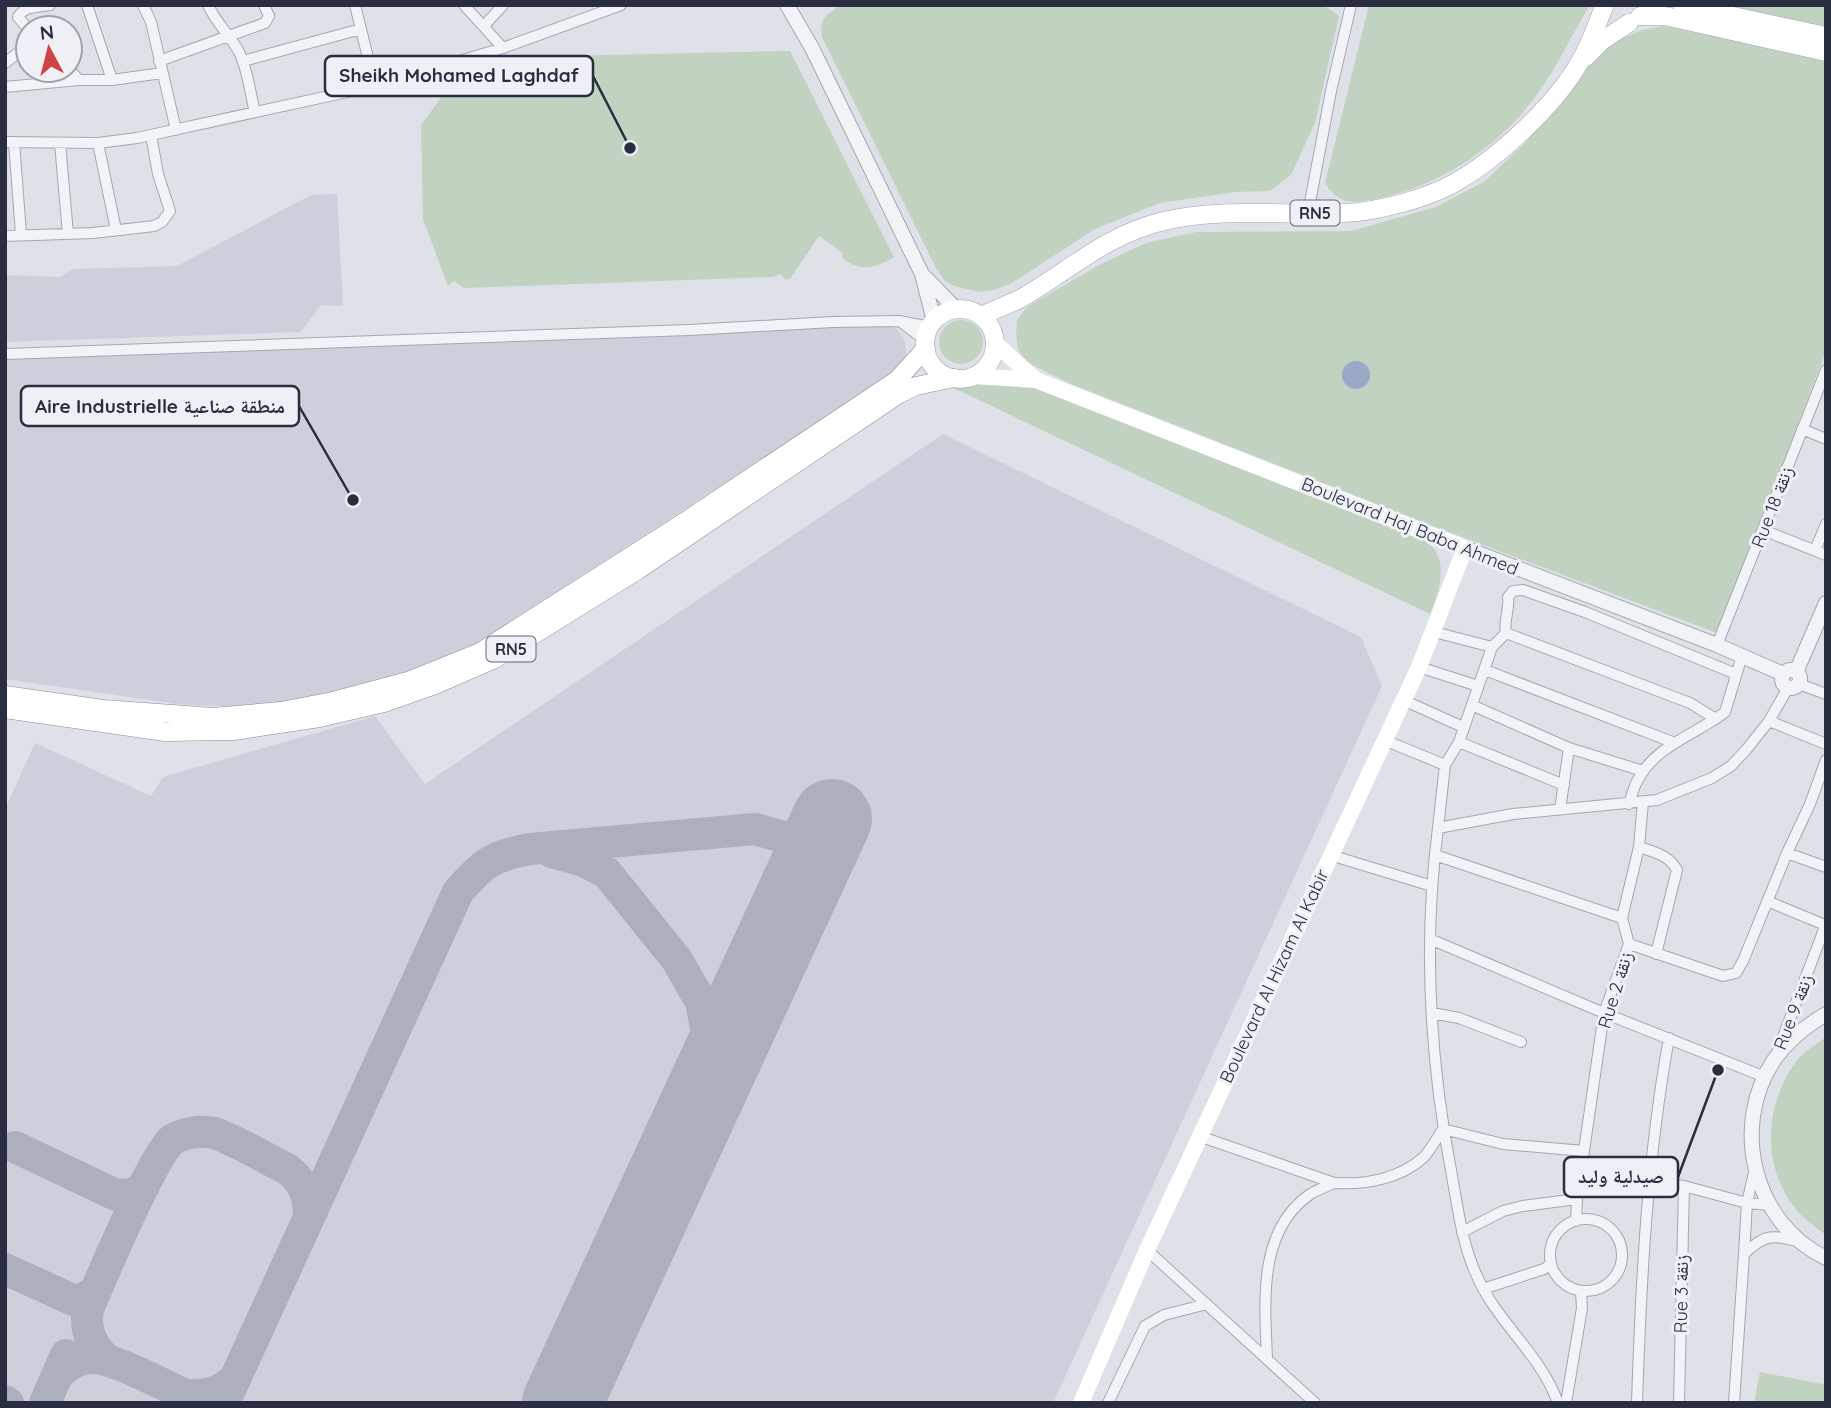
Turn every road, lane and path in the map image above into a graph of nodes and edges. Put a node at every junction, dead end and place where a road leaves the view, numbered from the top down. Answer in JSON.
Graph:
{"nodes":[{"id":1,"x":50,"y":5,"type":"edge"},
{"id":2,"x":87,"y":5,"type":"edge"},
{"id":3,"x":142,"y":5,"type":"edge"},
{"id":4,"x":208,"y":5,"type":"edge"},
{"id":5,"x":264,"y":5,"type":"edge"},
{"id":6,"x":355,"y":5,"type":"edge"},
{"id":7,"x":464,"y":5,"type":"edge"},
{"id":8,"x":503,"y":5,"type":"edge"},
{"id":9,"x":621,"y":5,"type":"edge"},
{"id":10,"x":787,"y":5,"type":"edge"},
{"id":11,"x":1351,"y":5,"type":"edge"},
{"id":12,"x":1682,"y":5,"type":"edge"},
{"id":13,"x":1604,"y":6,"type":"edge"},
{"id":14,"x":20,"y":14,"type":"edge"},
{"id":15,"x":1638,"y":15,"type":"edge"},
{"id":16,"x":1739,"y":24,"type":"junction"},
{"id":17,"x":484,"y":26,"type":"junction"},
{"id":18,"x":361,"y":29,"type":"junction"},
{"id":19,"x":1826,"y":36,"type":"edge"},
{"id":20,"x":228,"y":37,"type":"junction"},
{"id":21,"x":503,"y":48,"type":"junction"},
{"id":22,"x":1826,"y":52,"type":"edge"},
{"id":23,"x":243,"y":61,"type":"junction"},
{"id":24,"x":1578,"y":65,"type":"junction"},
{"id":25,"x":161,"y":67,"type":"junction"},
{"id":26,"x":84,"y":80,"type":"edge"},
{"id":27,"x":112,"y":80,"type":"junction"},
{"id":28,"x":37,"y":84,"type":"edge"},
{"id":29,"x":374,"y":86,"type":"junction"},
{"id":30,"x":5,"y":87,"type":"edge"},
{"id":31,"x":255,"y":112,"type":"junction"},
{"id":32,"x":176,"y":130,"type":"junction"},
{"id":33,"x":151,"y":135,"type":"junction"},
{"id":34,"x":9,"y":142,"type":"edge"},
{"id":35,"x":60,"y":143,"type":"junction"},
{"id":36,"x":98,"y":143,"type":"junction"},
{"id":37,"x":1308,"y":214,"type":"junction"},
{"id":38,"x":116,"y":230,"type":"junction"},
{"id":39,"x":21,"y":234,"type":"junction"},
{"id":40,"x":68,"y":234,"type":"junction"},
{"id":41,"x":5,"y":236,"type":"edge"},
{"id":42,"x":922,"y":274,"type":"junction"},
{"id":43,"x":1020,"y":299,"type":"junction"},
{"id":44,"x":956,"y":310,"type":"junction"},
{"id":45,"x":981,"y":316,"type":"junction"},
{"id":46,"x":929,"y":334,"type":"junction"},
{"id":47,"x":995,"y":340,"type":"junction"},
{"id":48,"x":5,"y":354,"type":"edge"},
{"id":49,"x":1826,"y":370,"type":"edge"},
{"id":50,"x":973,"y":376,"type":"junction"},
{"id":51,"x":954,"y":378,"type":"junction"},
{"id":52,"x":1036,"y":380,"type":"junction"},
{"id":53,"x":1802,"y":429,"type":"junction"},
{"id":54,"x":1826,"y":439,"type":"edge"},
{"id":55,"x":1826,"y":524,"type":"edge"},
{"id":56,"x":1763,"y":530,"type":"junction"},
{"id":57,"x":1465,"y":548,"type":"junction"},
{"id":58,"x":1821,"y":553,"type":"edge"},
{"id":59,"x":1826,"y":603,"type":"edge"},
{"id":60,"x":1434,"y":632,"type":"junction"},
{"id":61,"x":1506,"y":633,"type":"junction"},
{"id":62,"x":1717,"y":645,"type":"junction"},
{"id":63,"x":1492,"y":647,"type":"junction"},
{"id":64,"x":1742,"y":656,"type":"junction"},
{"id":65,"x":1419,"y":667,"type":"junction"},
{"id":66,"x":1485,"y":670,"type":"junction"},
{"id":67,"x":1736,"y":674,"type":"junction"},
{"id":68,"x":1791,"y":680,"type":"junction"},
{"id":69,"x":1478,"y":686,"type":"junction"},
{"id":70,"x":1826,"y":694,"type":"edge"},
{"id":71,"x":5,"y":695,"type":"edge"},
{"id":72,"x":1403,"y":700,"type":"junction"},
{"id":73,"x":1474,"y":706,"type":"junction"},
{"id":74,"x":5,"y":709,"type":"edge"},
{"id":75,"x":1716,"y":719,"type":"junction"},
{"id":76,"x":1769,"y":721,"type":"junction"},
{"id":77,"x":1463,"y":727,"type":"junction"},
{"id":78,"x":1384,"y":740,"type":"junction"},
{"id":79,"x":1459,"y":742,"type":"junction"},
{"id":80,"x":1675,"y":743,"type":"junction"},
{"id":81,"x":1826,"y":744,"type":"edge"},
{"id":82,"x":1569,"y":748,"type":"junction"},
{"id":83,"x":1826,"y":761,"type":"edge"},
{"id":84,"x":1446,"y":765,"type":"junction"},
{"id":85,"x":1643,"y":771,"type":"junction"},
{"id":86,"x":1564,"y":785,"type":"junction"},
{"id":87,"x":1643,"y":802,"type":"junction"},
{"id":88,"x":1629,"y":803,"type":"junction"},
{"id":89,"x":1560,"y":809,"type":"junction"},
{"id":90,"x":1438,"y":828,"type":"junction"},
{"id":91,"x":1639,"y":847,"type":"junction"},
{"id":92,"x":1787,"y":853,"type":"junction"},
{"id":93,"x":1330,"y":855,"type":"junction"},
{"id":94,"x":1435,"y":855,"type":"junction"},
{"id":95,"x":1826,"y":867,"type":"edge"},
{"id":96,"x":1432,"y":886,"type":"junction"},
{"id":97,"x":1767,"y":901,"type":"junction"},
{"id":98,"x":1622,"y":918,"type":"junction"},
{"id":99,"x":1826,"y":925,"type":"edge"},
{"id":100,"x":1430,"y":939,"type":"junction"},
{"id":101,"x":1629,"y":944,"type":"junction"},
{"id":102,"x":1656,"y":954,"type":"junction"},
{"id":103,"x":1432,"y":1013,"type":"junction"},
{"id":104,"x":1604,"y":1013,"type":"junction"},
{"id":105,"x":1826,"y":1014,"type":"edge"},
{"id":106,"x":1669,"y":1038,"type":"junction"},
{"id":107,"x":1521,"y":1042,"type":"dead end"},
{"id":108,"x":1774,"y":1060,"type":"junction"},
{"id":109,"x":1764,"y":1078,"type":"junction"},
{"id":110,"x":1443,"y":1129,"type":"junction"},
{"id":111,"x":1199,"y":1136,"type":"junction"},
{"id":112,"x":1584,"y":1151,"type":"junction"},
{"id":113,"x":1755,"y":1168,"type":"junction"},
{"id":114,"x":1581,"y":1173,"type":"junction"},
{"id":115,"x":1334,"y":1183,"type":"junction"},
{"id":116,"x":1651,"y":1183,"type":"junction"},
{"id":117,"x":1684,"y":1185,"type":"junction"},
{"id":118,"x":1577,"y":1199,"type":"junction"},
{"id":119,"x":1747,"y":1203,"type":"junction"},
{"id":120,"x":1769,"y":1205,"type":"junction"},
{"id":121,"x":1576,"y":1221,"type":"junction"},
{"id":122,"x":1462,"y":1232,"type":"junction"},
{"id":123,"x":1801,"y":1242,"type":"junction"},
{"id":124,"x":1147,"y":1250,"type":"junction"},
{"id":125,"x":1744,"y":1254,"type":"junction"},
{"id":126,"x":1826,"y":1258,"type":"edge"},
{"id":127,"x":1623,"y":1259,"type":"junction"},
{"id":128,"x":1642,"y":1259,"type":"junction"},
{"id":129,"x":1551,"y":1264,"type":"junction"},
{"id":130,"x":1483,"y":1289,"type":"junction"},
{"id":131,"x":1581,"y":1292,"type":"junction"},
{"id":132,"x":1207,"y":1304,"type":"junction"},
{"id":133,"x":1267,"y":1359,"type":"junction"},
{"id":134,"x":1081,"y":1403,"type":"edge"},
{"id":135,"x":1108,"y":1403,"type":"edge"},
{"id":136,"x":1315,"y":1403,"type":"edge"},
{"id":137,"x":1558,"y":1403,"type":"edge"},
{"id":138,"x":1566,"y":1403,"type":"edge"},
{"id":139,"x":1637,"y":1403,"type":"edge"},
{"id":140,"x":1679,"y":1403,"type":"edge"},
{"id":141,"x":1734,"y":1403,"type":"edge"}],
"edges":[{"from":1,"to":14,"type":"street"},
{"from":2,"to":27,"type":"street"},
{"from":3,"to":25,"type":"street"},
{"from":4,"to":20,"type":"street"},
{"from":5,"to":20,"type":"street"},
{"from":6,"to":18,"type":"street"},
{"from":7,"to":17,"type":"street"},
{"from":8,"to":17,"type":"street"},
{"from":9,"to":21,"type":"street"},
{"from":10,"to":42,"type":"street"},
{"from":11,"to":37,"type":"street"},
{"from":12,"to":16,"type":"main road","number":"RN5"},
{"from":13,"to":15,"type":"main road","number":"RN5"},
{"from":13,"to":24,"type":"main road","number":"RN5"},
{"from":15,"to":16,"type":"main road","number":"RN5"},
{"from":15,"to":24,"type":"main road","number":"RN5"},
{"from":16,"to":19,"type":"main road","number":"RN5"},
{"from":16,"to":22,"type":"main road","number":"RN5"},
{"from":17,"to":21,"type":"street"},
{"from":18,"to":23,"type":"street"},
{"from":18,"to":29,"type":"street"},
{"from":20,"to":23,"type":"street"},
{"from":20,"to":25,"type":"street"},
{"from":21,"to":29,"type":"street"},
{"from":23,"to":31,"type":"street"},
{"from":24,"to":37,"type":"main road","number":"RN5"},
{"from":25,"to":27,"type":"street"},
{"from":25,"to":32,"type":"street"},
{"from":26,"to":27,"type":"street"},
{"from":28,"to":30,"type":"street"},
{"from":29,"to":31,"type":"street"},
{"from":31,"to":32,"type":"street"},
{"from":32,"to":33,"type":"street"},
{"from":33,"to":36,"type":"street"},
{"from":33,"to":38,"type":"street"},
{"from":34,"to":35,"type":"street"},
{"from":34,"to":39,"type":"street"},
{"from":35,"to":36,"type":"street"},
{"from":35,"to":40,"type":"street"},
{"from":36,"to":38,"type":"street"},
{"from":37,"to":43,"type":"main road","number":"RN5"},
{"from":38,"to":40,"type":"street"},
{"from":39,"to":40,"type":"street"},
{"from":39,"to":41,"type":"street"},
{"from":42,"to":44,"type":"street"},
{"from":42,"to":46,"type":"street"},
{"from":43,"to":45,"type":"main road","number":"RN5"},
{"from":43,"to":47,"type":"main road","number":"RN5"},
{"from":44,"to":45,"type":"main road"},
{"from":44,"to":46,"type":"main road","number":"RN5"},
{"from":45,"to":47,"type":"main road"},
{"from":46,"to":48,"type":"street"},
{"from":46,"to":51,"type":"main road"},
{"from":46,"to":71,"type":"main road","number":"RN5"},
{"from":47,"to":50,"type":"main road","number":"RN5"},
{"from":47,"to":52,"type":"main road"},
{"from":49,"to":53,"type":"street","name":"Rue 18 زنقة"},
{"from":50,"to":51,"type":"main road","number":"RN5"},
{"from":50,"to":52,"type":"main road"},
{"from":51,"to":74,"type":"main road","number":"RN5"},
{"from":52,"to":57,"type":"main road","name":"Boulevard Haj Baba Ahmed"},
{"from":53,"to":54,"type":"street"},
{"from":53,"to":56,"type":"street","name":"Rue 18 زنقة"},
{"from":55,"to":58,"type":"street"},
{"from":56,"to":58,"type":"street"},
{"from":56,"to":62,"type":"street","name":"Rue 18 زنقة"},
{"from":57,"to":60,"type":"main road","name":"Boulevard Al Hizam Al Kabir"},
{"from":57,"to":62,"type":"street","name":"Boulevard Haj Baba Ahmed"},
{"from":59,"to":68,"type":"street"},
{"from":60,"to":63,"type":"street"},
{"from":60,"to":65,"type":"main road","name":"Boulevard Al Hizam Al Kabir"},
{"from":61,"to":63,"type":"street"},
{"from":61,"to":67,"type":"street"},
{"from":61,"to":75,"type":"street"},
{"from":62,"to":64,"type":"street","name":"Boulevard Haj Baba Ahmed"},
{"from":63,"to":66,"type":"street"},
{"from":64,"to":67,"type":"street"},
{"from":64,"to":68,"type":"street","name":"Boulevard Haj Baba Ahmed"},
{"from":65,"to":69,"type":"street"},
{"from":65,"to":72,"type":"main road","name":"Boulevard Al Hizam Al Kabir"},
{"from":66,"to":69,"type":"street"},
{"from":66,"to":80,"type":"street"},
{"from":67,"to":75,"type":"street"},
{"from":68,"to":70,"type":"street","name":"Boulevard Haj Baba Ahmed"},
{"from":68,"to":76,"type":"street"},
{"from":69,"to":73,"type":"street"},
{"from":72,"to":77,"type":"street"},
{"from":72,"to":78,"type":"main road","name":"Boulevard Al Hizam Al Kabir"},
{"from":73,"to":77,"type":"street"},
{"from":73,"to":82,"type":"street"},
{"from":75,"to":80,"type":"street"},
{"from":76,"to":81,"type":"street"},
{"from":76,"to":87,"type":"street"},
{"from":77,"to":79,"type":"street"},
{"from":78,"to":84,"type":"street"},
{"from":78,"to":93,"type":"main road","name":"Boulevard Al Hizam Al Kabir"},
{"from":79,"to":84,"type":"street"},
{"from":79,"to":86,"type":"street"},
{"from":80,"to":85,"type":"street"},
{"from":82,"to":85,"type":"street"},
{"from":82,"to":86,"type":"street"},
{"from":83,"to":92,"type":"street"},
{"from":84,"to":90,"type":"street"},
{"from":85,"to":88,"type":"street"},
{"from":86,"to":89,"type":"street"},
{"from":87,"to":88,"type":"street"},
{"from":87,"to":91,"type":"street","name":"Rue 2 زنقة"},
{"from":88,"to":89,"type":"street"},
{"from":89,"to":90,"type":"street"},
{"from":90,"to":94,"type":"street"},
{"from":91,"to":98,"type":"street","name":"Rue 2 زنقة"},
{"from":91,"to":102,"type":"street"},
{"from":92,"to":95,"type":"street"},
{"from":92,"to":97,"type":"street"},
{"from":93,"to":96,"type":"street"},
{"from":93,"to":111,"type":"main road","name":"Boulevard Al Hizam Al Kabir"},
{"from":94,"to":96,"type":"street"},
{"from":94,"to":98,"type":"street"},
{"from":96,"to":100,"type":"street"},
{"from":97,"to":99,"type":"street"},
{"from":97,"to":102,"type":"street"},
{"from":98,"to":101,"type":"street","name":"Rue 2 زنقة"},
{"from":99,"to":108,"type":"street","name":"Rue 9 زنقة"},
{"from":100,"to":103,"type":"street"},
{"from":100,"to":104,"type":"street"},
{"from":101,"to":102,"type":"street"},
{"from":101,"to":104,"type":"street","name":"Rue 2 زنقة"},
{"from":103,"to":107,"type":"street"},
{"from":103,"to":110,"type":"street"},
{"from":104,"to":106,"type":"street"},
{"from":104,"to":112,"type":"street","name":"Rue 2 زنقة"},
{"from":105,"to":108,"type":"street"},
{"from":106,"to":109,"type":"street"},
{"from":106,"to":116,"type":"street"},
{"from":108,"to":109,"type":"street"},
{"from":109,"to":113,"type":"street"},
{"from":110,"to":112,"type":"street"},
{"from":110,"to":115,"type":"street"},
{"from":110,"to":122,"type":"street"},
{"from":111,"to":115,"type":"street"},
{"from":111,"to":124,"type":"main road","name":"Boulevard Al Hizam Al Kabir"},
{"from":112,"to":114,"type":"street","name":"Rue 2 زنقة"},
{"from":113,"to":119,"type":"street"},
{"from":113,"to":120,"type":"street"},
{"from":114,"to":116,"type":"street"},
{"from":114,"to":118,"type":"street","name":"Rue 2 زنقة"},
{"from":115,"to":133,"type":"street"},
{"from":116,"to":117,"type":"street"},
{"from":116,"to":128,"type":"street"},
{"from":117,"to":119,"type":"street"},
{"from":117,"to":140,"type":"street","name":"Rue 3 زنقة"},
{"from":118,"to":121,"type":"street","name":"Rue 2 زنقة"},
{"from":118,"to":122,"type":"street"},
{"from":119,"to":120,"type":"street"},
{"from":119,"to":125,"type":"street"},
{"from":120,"to":123,"type":"street"},
{"from":121,"to":127,"type":"street"},
{"from":121,"to":129,"type":"street"},
{"from":122,"to":130,"type":"street"},
{"from":123,"to":125,"type":"street"},
{"from":123,"to":126,"type":"street"},
{"from":124,"to":132,"type":"street"},
{"from":124,"to":134,"type":"main road","name":"Boulevard Al Hizam Al Kabir"},
{"from":125,"to":141,"type":"street"},
{"from":127,"to":128,"type":"street"},
{"from":127,"to":131,"type":"street"},
{"from":128,"to":139,"type":"street"},
{"from":129,"to":130,"type":"street"},
{"from":129,"to":131,"type":"street"},
{"from":130,"to":137,"type":"street"},
{"from":131,"to":138,"type":"street"},
{"from":132,"to":133,"type":"street"},
{"from":132,"to":135,"type":"street"},
{"from":133,"to":136,"type":"street"}]}
